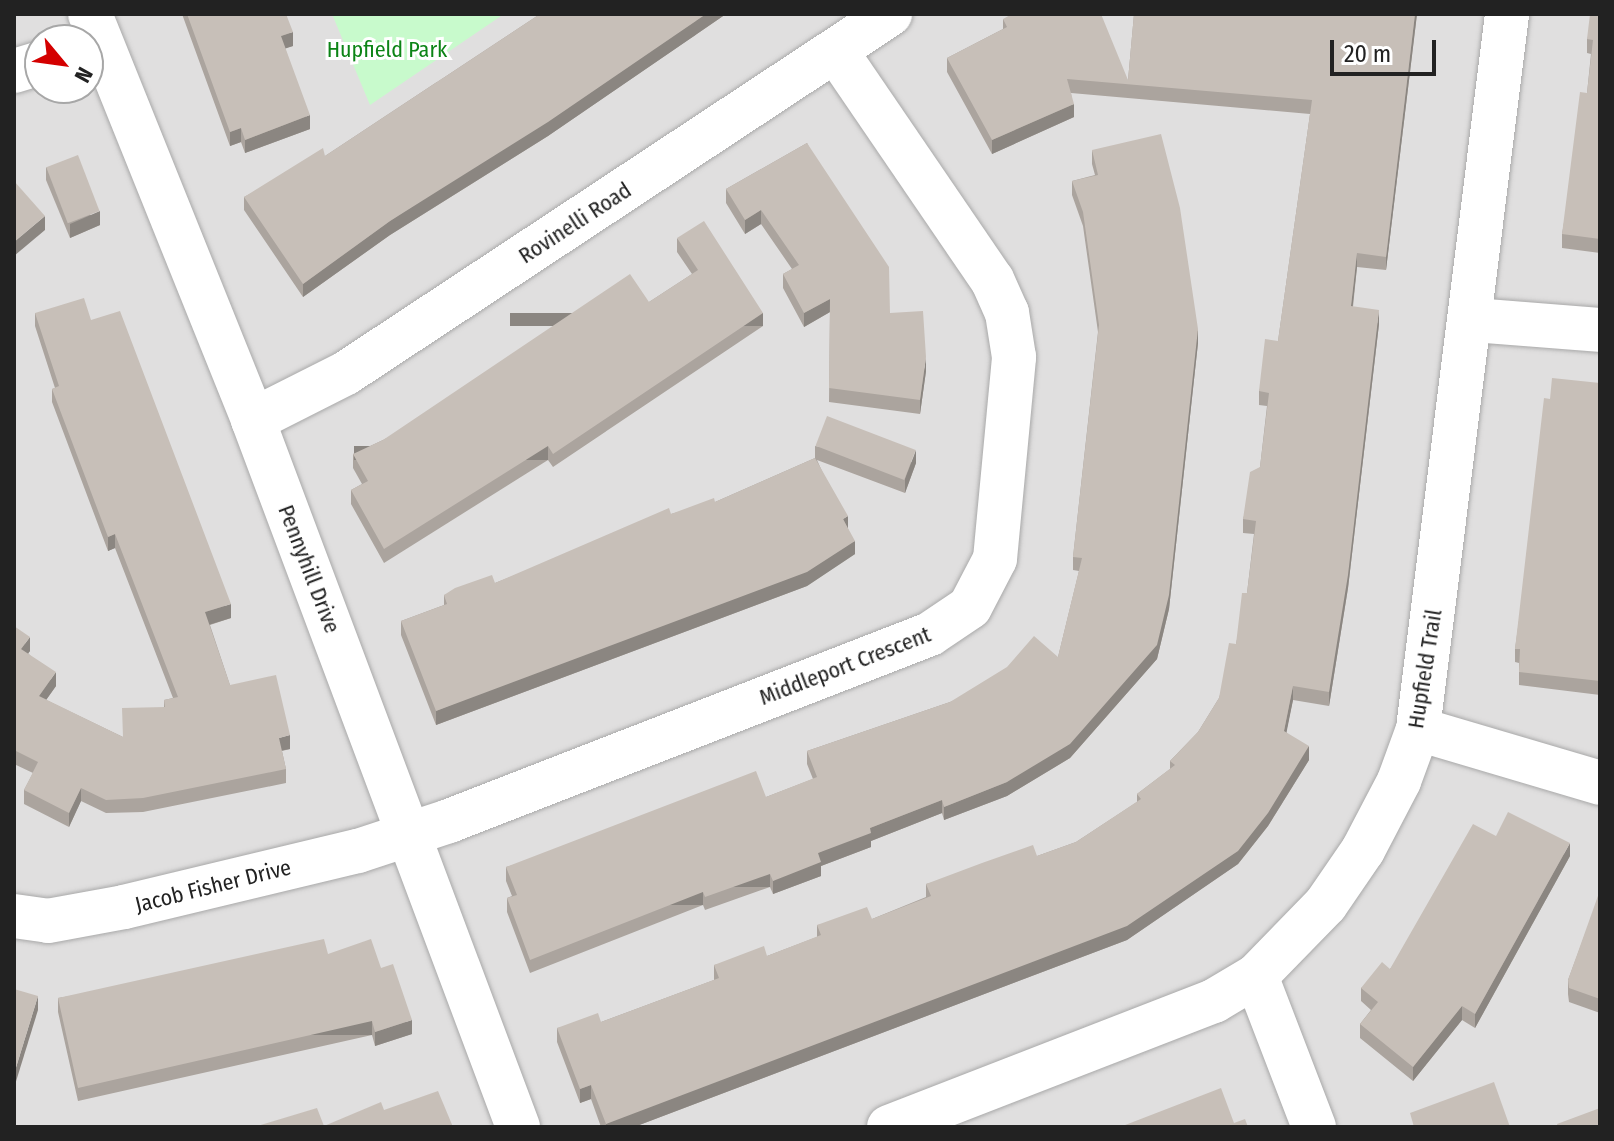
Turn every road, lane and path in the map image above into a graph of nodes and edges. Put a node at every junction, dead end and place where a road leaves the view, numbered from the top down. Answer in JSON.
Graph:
{"nodes":[{"id":1,"x":890,"y":14,"type":"edge"},
{"id":2,"x":1507,"y":14,"type":"edge"},
{"id":3,"x":836,"y":51,"type":"junction"},
{"id":4,"x":104,"y":61,"type":"edge"},
{"id":5,"x":1473,"y":320,"type":"junction"},
{"id":6,"x":1600,"y":330,"type":"edge"},
{"id":7,"x":253,"y":420,"type":"junction"},
{"id":8,"x":1418,"y":729,"type":"junction"},
{"id":9,"x":1600,"y":783,"type":"edge"},
{"id":10,"x":410,"y":833,"type":"junction"},
{"id":11,"x":14,"y":916,"type":"edge"},
{"id":12,"x":1256,"y":976,"type":"junction"},
{"id":13,"x":518,"y":1127,"type":"edge"},
{"id":14,"x":889,"y":1127,"type":"edge"},
{"id":15,"x":1314,"y":1127,"type":"edge"}],
"edges":[{"from":1,"to":3,"type":"street","name":"Rovinelli Road"},
{"from":2,"to":5,"type":"street","name":"Hupfield Trail"},
{"from":3,"to":7,"type":"street","name":"Rovinelli Road"},
{"from":3,"to":10,"type":"street","name":"Middleport Crescent"},
{"from":4,"to":7,"type":"street","name":"Pennyhill Drive"},
{"from":5,"to":6,"type":"street"},
{"from":5,"to":8,"type":"street","name":"Hupfield Trail"},
{"from":7,"to":10,"type":"street","name":"Pennyhill Drive"},
{"from":8,"to":9,"type":"street"},
{"from":8,"to":12,"type":"street","name":"Hupfield Trail"},
{"from":10,"to":11,"type":"street","name":"Jacob Fisher Drive"},
{"from":10,"to":13,"type":"street","name":"Pennyhill Drive"},
{"from":12,"to":14,"type":"street","name":"Hupfield Trail"},
{"from":12,"to":15,"type":"street"}]}
